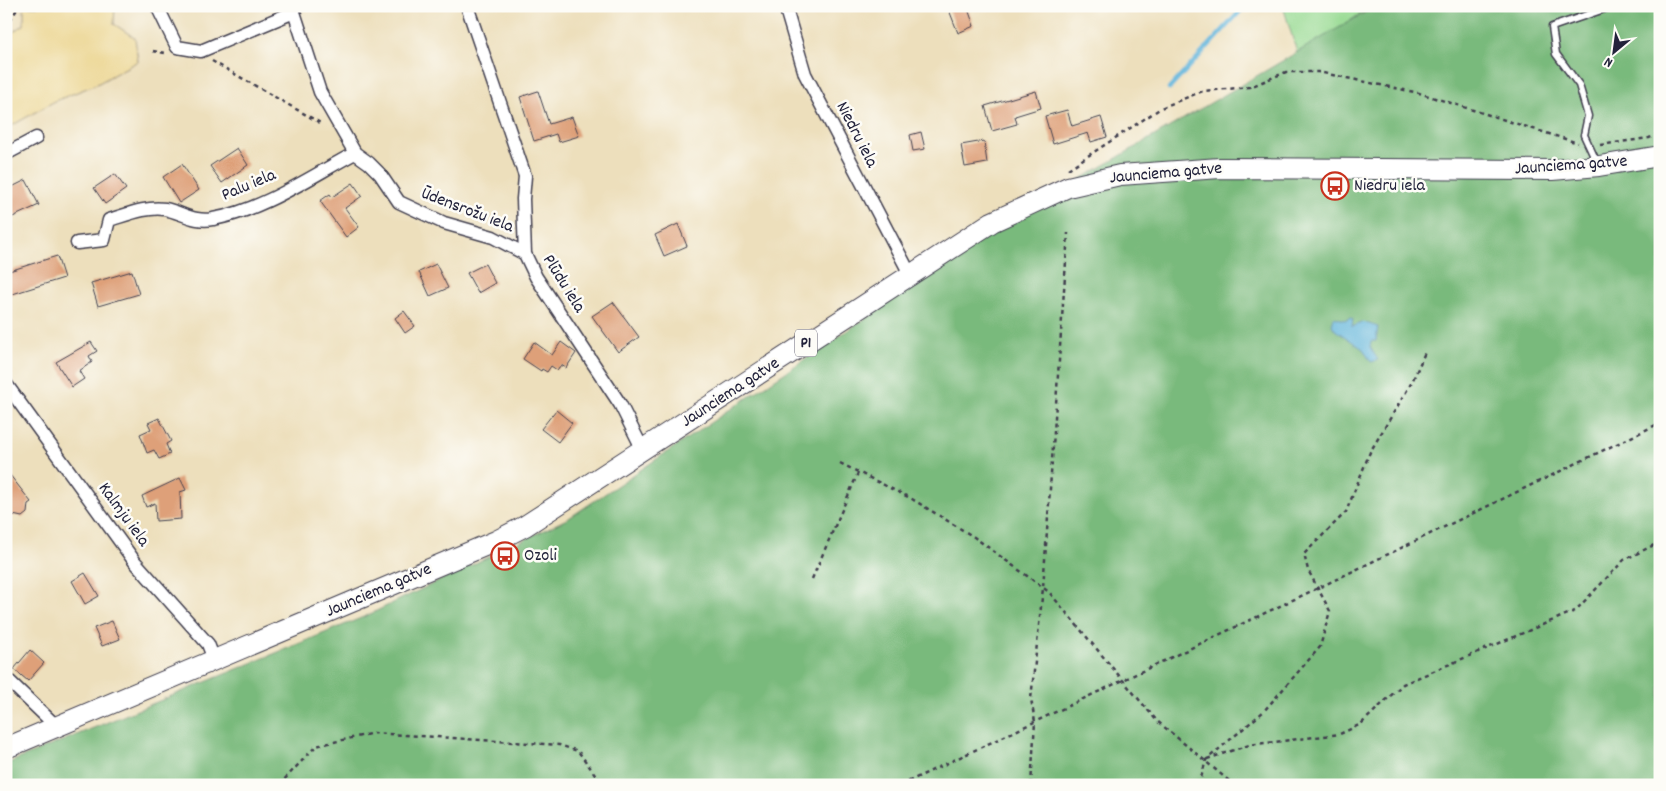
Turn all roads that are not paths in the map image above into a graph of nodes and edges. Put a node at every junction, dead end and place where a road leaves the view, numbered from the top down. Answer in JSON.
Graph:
{"nodes":[{"id":1,"x":157,"y":6,"type":"edge"},
{"id":2,"x":467,"y":6,"type":"edge"},
{"id":3,"x":785,"y":6,"type":"edge"},
{"id":4,"x":1613,"y":6,"type":"edge"},
{"id":5,"x":36,"y":138,"type":"dead end"},
{"id":6,"x":355,"y":153,"type":"junction"},
{"id":7,"x":6,"y":154,"type":"edge"},
{"id":8,"x":1660,"y":156,"type":"edge"},
{"id":9,"x":1599,"y":166,"type":"junction"},
{"id":10,"x":77,"y":243,"type":"dead end"},
{"id":11,"x":525,"y":254,"type":"junction"},
{"id":12,"x":910,"y":274,"type":"junction"},
{"id":13,"x":6,"y":384,"type":"edge"},
{"id":14,"x":643,"y":450,"type":"junction"},
{"id":15,"x":215,"y":662,"type":"junction"},
{"id":16,"x":6,"y":678,"type":"edge"},
{"id":17,"x":57,"y":727,"type":"junction"},
{"id":18,"x":6,"y":748,"type":"edge"}],
"edges":[{"from":1,"to":6,"type":"street","name":"Ūdensrožu iela"},
{"from":2,"to":11,"type":"street","name":"Plūdu iela"},
{"from":3,"to":12,"type":"street","name":"Niedru iela"},
{"from":4,"to":9,"type":"lane"},
{"from":5,"to":7,"type":"street"},
{"from":6,"to":10,"type":"street","name":"Palu iela"},
{"from":6,"to":11,"type":"street","name":"Ūdensrožu iela"},
{"from":8,"to":9,"type":"main road","name":"Jaunciema gatve","number":"P1"},
{"from":9,"to":12,"type":"main road","name":"Jaunciema gatve","number":"P1"},
{"from":11,"to":14,"type":"street","name":"Plūdu iela"},
{"from":12,"to":14,"type":"main road","name":"Jaunciema gatve","number":"P1"},
{"from":13,"to":15,"type":"street","name":"Kalmju iela"},
{"from":14,"to":15,"type":"main road","name":"Jaunciema gatve","number":"P1"},
{"from":15,"to":17,"type":"main road","name":"Jaunciema gatve","number":"P1"},
{"from":16,"to":17,"type":"street"},
{"from":17,"to":18,"type":"main road","name":"Jaunciema gatve","number":"P1"}]}
